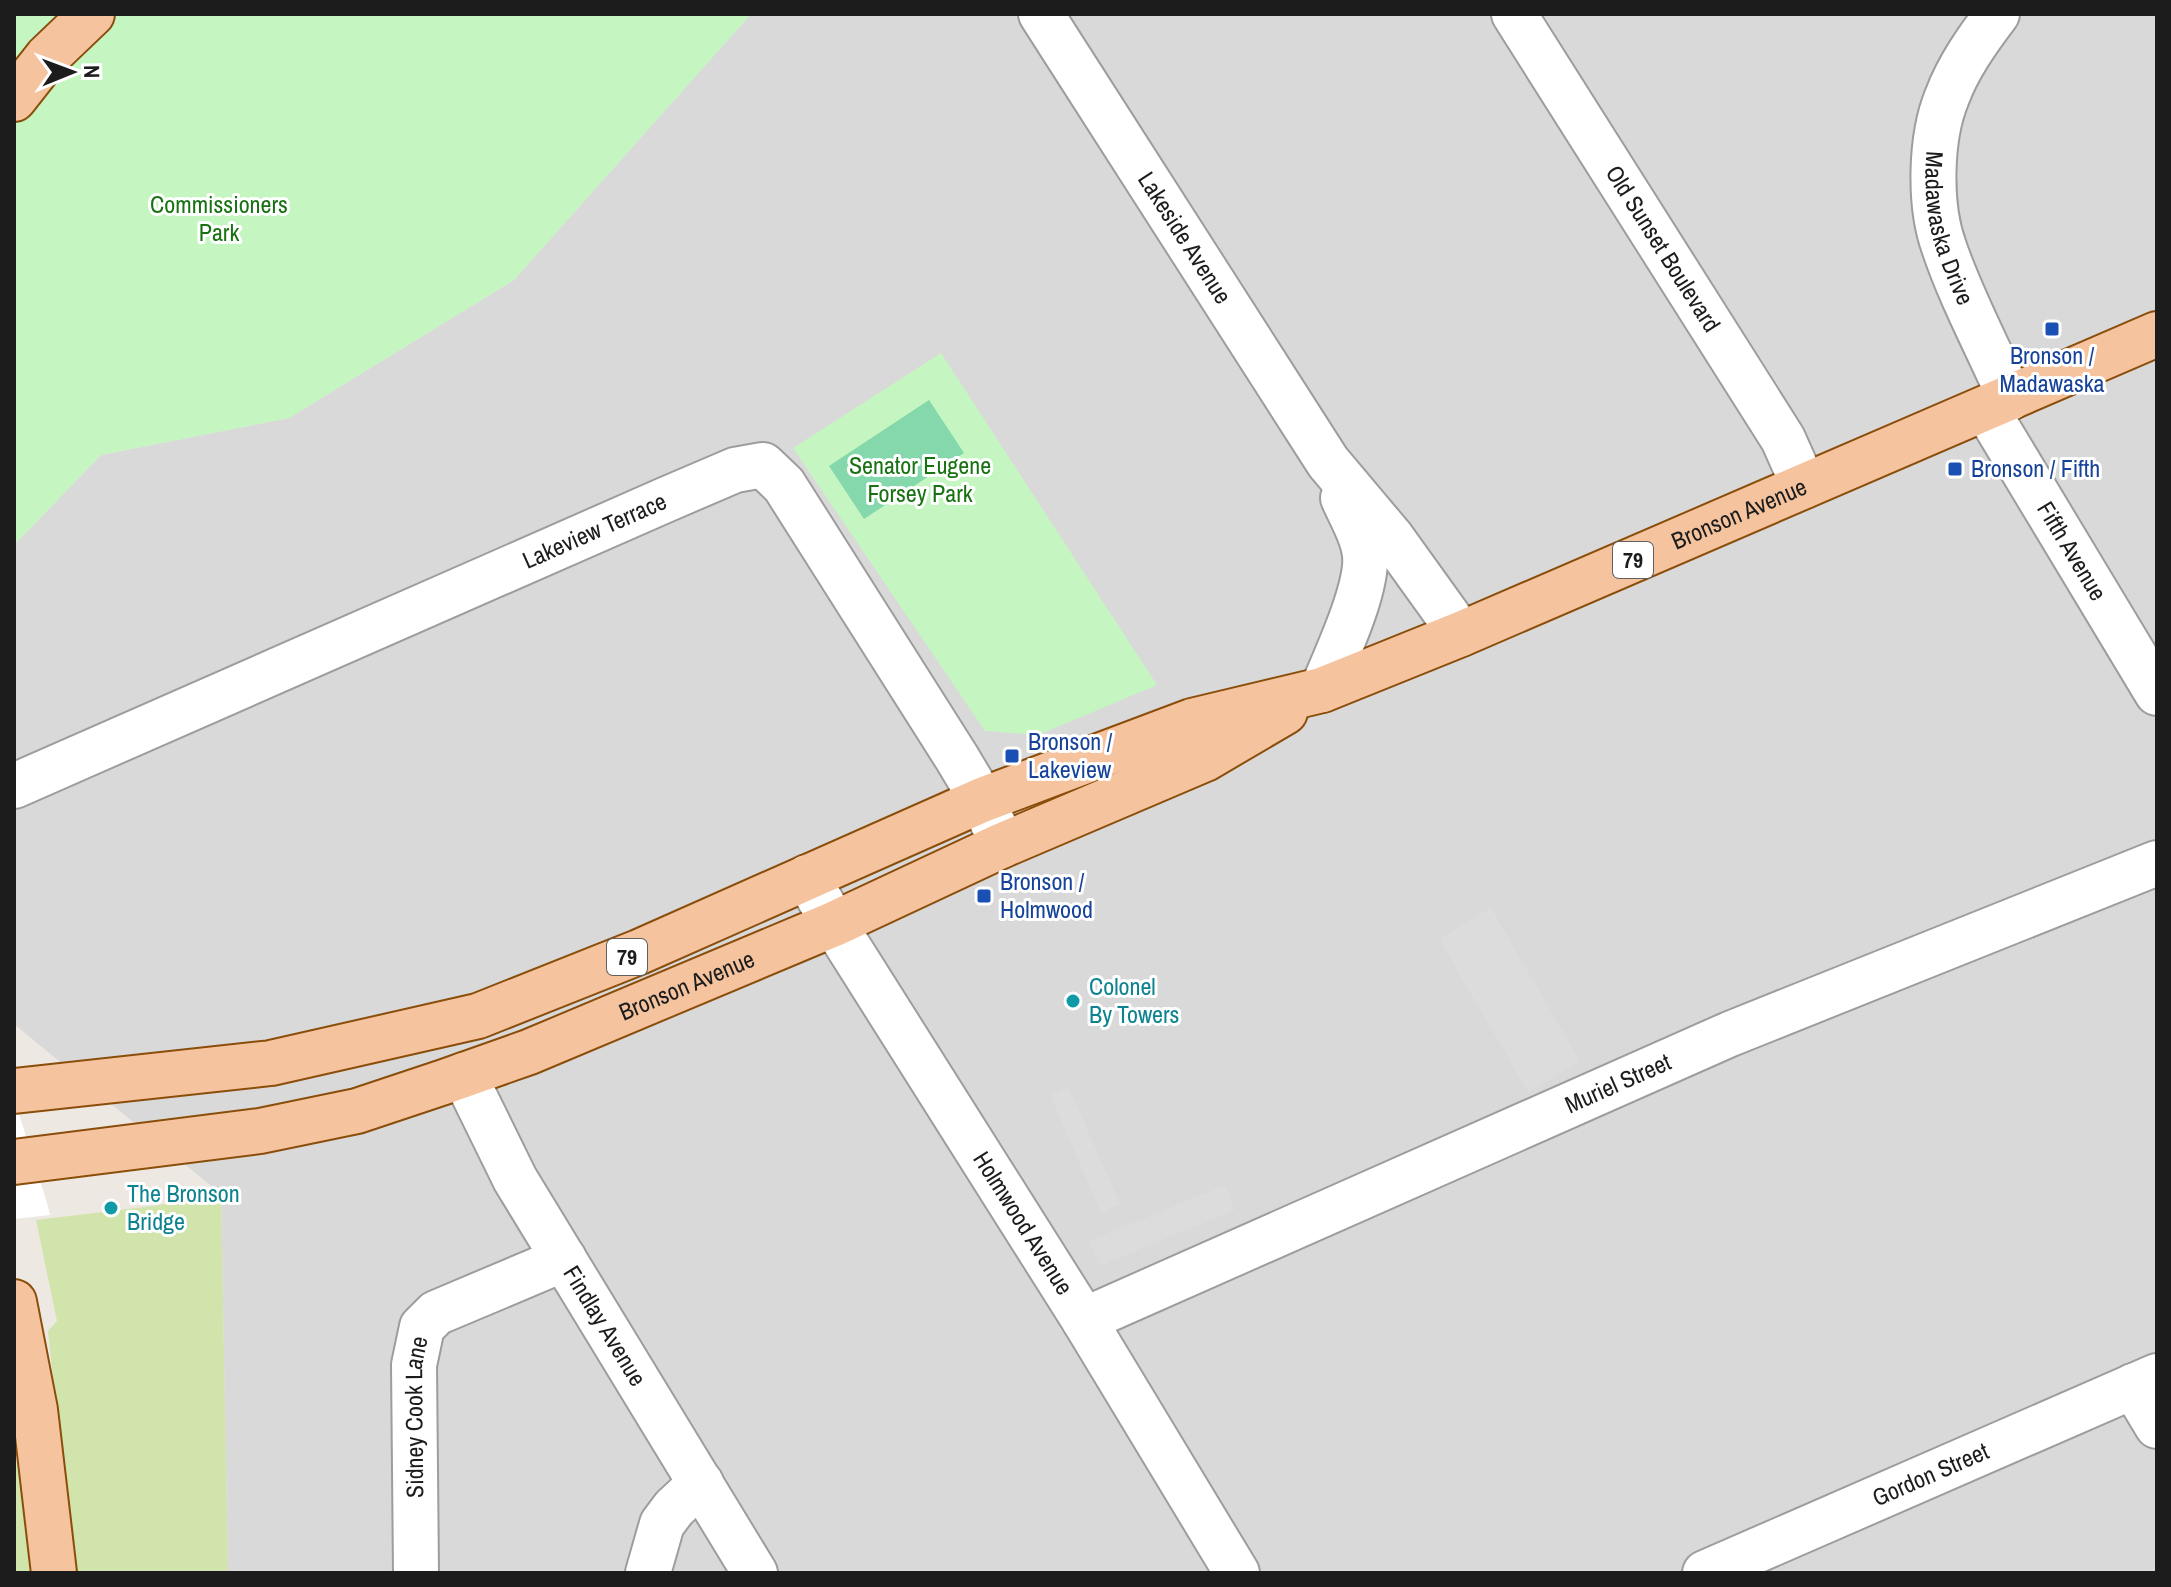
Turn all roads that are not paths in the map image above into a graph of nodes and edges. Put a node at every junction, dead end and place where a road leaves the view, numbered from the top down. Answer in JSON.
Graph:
{"nodes":[{"id":1,"x":92,"y":14,"type":"edge"},
{"id":2,"x":1041,"y":14,"type":"edge"},
{"id":3,"x":1514,"y":14,"type":"edge"},
{"id":4,"x":1997,"y":14,"type":"edge"},
{"id":5,"x":14,"y":99,"type":"edge"},
{"id":6,"x":2157,"y":334,"type":"edge"},
{"id":7,"x":1998,"y":403,"type":"junction"},
{"id":8,"x":1328,"y":462,"type":"junction"},
{"id":9,"x":1804,"y":486,"type":"junction"},
{"id":10,"x":1461,"y":634,"type":"junction"},
{"id":11,"x":1322,"y":690,"type":"junction"},
{"id":12,"x":2157,"y":693,"type":"edge"},
{"id":13,"x":14,"y":786,"type":"edge"},
{"id":14,"x":982,"y":800,"type":"junction"},
{"id":15,"x":1003,"y":845,"type":"junction"},
{"id":16,"x":2157,"y":863,"type":"edge"},
{"id":17,"x":807,"y":877,"type":"junction"},
{"id":18,"x":834,"y":924,"type":"junction"},
{"id":19,"x":464,"y":1075,"type":"junction"},
{"id":20,"x":14,"y":1091,"type":"edge"},
{"id":21,"x":24,"y":1161,"type":"edge"},
{"id":22,"x":564,"y":1259,"type":"junction"},
{"id":23,"x":14,"y":1302,"type":"edge"},
{"id":24,"x":1084,"y":1320,"type":"junction"},
{"id":25,"x":2145,"y":1381,"type":"edge"},
{"id":26,"x":2157,"y":1426,"type":"edge"},
{"id":27,"x":701,"y":1483,"type":"junction"},
{"id":28,"x":1734,"y":1567,"type":"edge"},
{"id":29,"x":54,"y":1573,"type":"edge"},
{"id":30,"x":416,"y":1573,"type":"edge"},
{"id":31,"x":648,"y":1573,"type":"edge"},
{"id":32,"x":755,"y":1573,"type":"edge"},
{"id":33,"x":1237,"y":1573,"type":"edge"}],
"edges":[{"from":1,"to":5,"type":"main road"},
{"from":2,"to":8,"type":"street","name":"Lakeside Avenue"},
{"from":3,"to":9,"type":"street","name":"Old Sunset Boulevard"},
{"from":4,"to":7,"type":"street","name":"Madawaska Drive"},
{"from":6,"to":7,"type":"main road","name":"Bronson Avenue","number":"79"},
{"from":7,"to":9,"type":"main road","name":"Bronson Avenue","number":"79"},
{"from":7,"to":12,"type":"street","name":"Fifth Avenue"},
{"from":8,"to":10,"type":"street","name":"Lakeside Avenue"},
{"from":8,"to":11,"type":"street","name":"Lakeside Avenue"},
{"from":9,"to":10,"type":"main road","name":"Bronson Avenue","number":"79"},
{"from":10,"to":11,"type":"main road","name":"Bronson Avenue","number":"79"},
{"from":11,"to":14,"type":"main road","name":"Bronson Avenue","number":"79"},
{"from":11,"to":15,"type":"main road","name":"Bronson Avenue","number":"79"},
{"from":13,"to":14,"type":"street","name":"Lakeview Terrace"},
{"from":14,"to":15,"type":"street","name":"Lakeview Terrace"},
{"from":14,"to":17,"type":"main road","name":"Bronson Avenue","number":"79"},
{"from":15,"to":18,"type":"main road","name":"Bronson Avenue","number":"79"},
{"from":16,"to":24,"type":"street","name":"Muriel Street"},
{"from":17,"to":18,"type":"street","name":"Holmwood Avenue"},
{"from":17,"to":20,"type":"main road","name":"Bronson Avenue","number":"79"},
{"from":18,"to":19,"type":"main road","name":"Bronson Avenue","number":"79"},
{"from":18,"to":24,"type":"street","name":"Holmwood Avenue"},
{"from":19,"to":21,"type":"main road","name":"Bronson Avenue","number":"79"},
{"from":19,"to":22,"type":"street","name":"Findlay Avenue"},
{"from":22,"to":27,"type":"street","name":"Findlay Avenue"},
{"from":22,"to":30,"type":"street","name":"Sidney Cook Lane"},
{"from":23,"to":29,"type":"main road"},
{"from":24,"to":33,"type":"street","name":"Holmwood Avenue"},
{"from":25,"to":26,"type":"street"},
{"from":25,"to":28,"type":"street","name":"Gordon Street"},
{"from":27,"to":31,"type":"street"},
{"from":27,"to":32,"type":"street","name":"Findlay Avenue"}]}
